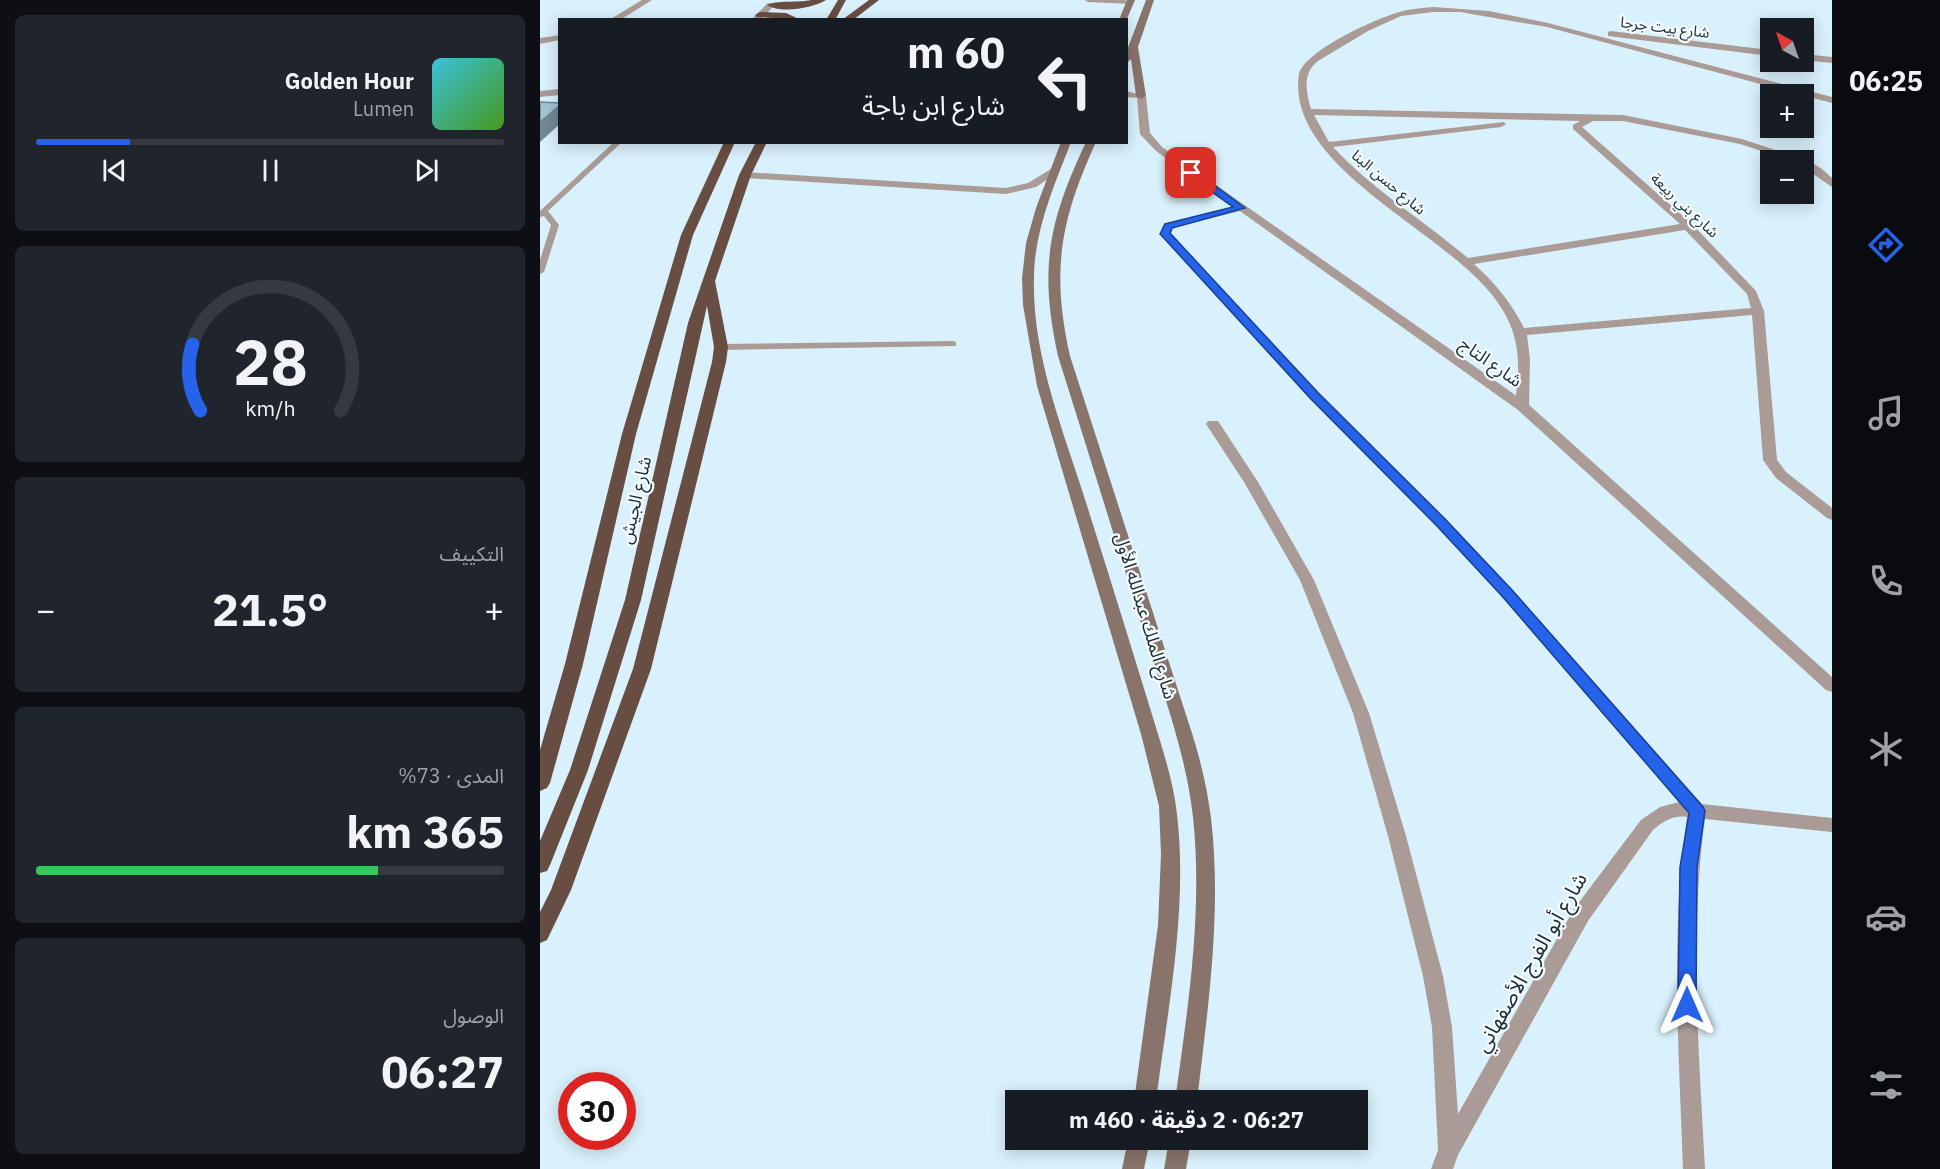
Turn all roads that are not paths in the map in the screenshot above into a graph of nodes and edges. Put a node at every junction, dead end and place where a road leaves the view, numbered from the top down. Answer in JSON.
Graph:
{"nodes":[{"id":1,"x":647,"y":0,"type":"edge"},
{"id":2,"x":822,"y":0,"type":"edge"},
{"id":3,"x":842,"y":0,"type":"edge"},
{"id":4,"x":876,"y":0,"type":"edge"},
{"id":5,"x":1088,"y":0,"type":"edge"},
{"id":6,"x":1150,"y":0,"type":"edge"},
{"id":7,"x":1131,"y":1,"type":"edge"},
{"id":8,"x":774,"y":3,"type":"edge"},
{"id":9,"x":815,"y":10,"type":"dead end"},
{"id":10,"x":758,"y":17,"type":"edge"},
{"id":11,"x":616,"y":18,"type":"edge"},
{"id":12,"x":792,"y":18,"type":"edge"},
{"id":13,"x":831,"y":18,"type":"edge"},
{"id":14,"x":849,"y":18,"type":"edge"},
{"id":15,"x":1124,"y":18,"type":"edge"},
{"id":16,"x":1558,"y":27,"type":"junction"},
{"id":17,"x":558,"y":37,"type":"edge"},
{"id":18,"x":540,"y":41,"type":"edge"},
{"id":19,"x":1134,"y":46,"type":"junction"},
{"id":20,"x":1760,"y":52,"type":"edge"},
{"id":21,"x":1128,"y":57,"type":"edge"},
{"id":22,"x":1814,"y":58,"type":"edge"},
{"id":23,"x":1832,"y":60,"type":"edge"},
{"id":24,"x":558,"y":92,"type":"edge"},
{"id":25,"x":540,"y":94,"type":"edge"},
{"id":26,"x":1128,"y":94,"type":"edge"},
{"id":27,"x":1141,"y":96,"type":"junction"},
{"id":28,"x":1832,"y":100,"type":"edge"},
{"id":29,"x":1308,"y":112,"type":"junction"},
{"id":30,"x":1529,"y":116,"type":"junction"},
{"id":31,"x":1591,"y":118,"type":"junction"},
{"id":32,"x":617,"y":144,"type":"edge"},
{"id":33,"x":729,"y":144,"type":"edge"},
{"id":34,"x":761,"y":144,"type":"edge"},
{"id":35,"x":1065,"y":144,"type":"edge"},
{"id":36,"x":1089,"y":144,"type":"edge"},
{"id":37,"x":1327,"y":145,"type":"junction"},
{"id":38,"x":1766,"y":150,"type":"edge"},
{"id":39,"x":1814,"y":170,"type":"edge"},
{"id":40,"x":1055,"y":171,"type":"junction"},
{"id":41,"x":745,"y":175,"type":"junction"},
{"id":42,"x":1832,"y":184,"type":"edge"},
{"id":43,"x":1240,"y":208,"type":"junction"},
{"id":44,"x":542,"y":213,"type":"edge"},
{"id":45,"x":1688,"y":226,"type":"junction"},
{"id":46,"x":1464,"y":262,"type":"junction"},
{"id":47,"x":540,"y":272,"type":"edge"},
{"id":48,"x":709,"y":278,"type":"junction"},
{"id":49,"x":1758,"y":311,"type":"junction"},
{"id":50,"x":1520,"y":332,"type":"junction"},
{"id":51,"x":953,"y":344,"type":"dead end"},
{"id":52,"x":721,"y":347,"type":"junction"},
{"id":53,"x":1523,"y":407,"type":"junction"},
{"id":54,"x":1213,"y":424,"type":"dead end"},
{"id":55,"x":1832,"y":515,"type":"edge"},
{"id":56,"x":1832,"y":686,"type":"edge"},
{"id":57,"x":540,"y":783,"type":"edge"},
{"id":58,"x":1697,"y":811,"type":"junction"},
{"id":59,"x":1832,"y":825,"type":"edge"},
{"id":60,"x":540,"y":865,"type":"edge"},
{"id":61,"x":540,"y":934,"type":"edge"},
{"id":62,"x":1147,"y":1090,"type":"edge"},
{"id":63,"x":1187,"y":1090,"type":"edge"},
{"id":64,"x":1137,"y":1150,"type":"edge"},
{"id":65,"x":1178,"y":1150,"type":"edge"},
{"id":66,"x":1449,"y":1150,"type":"junction"},
{"id":67,"x":1133,"y":1169,"type":"edge"},
{"id":68,"x":1175,"y":1169,"type":"edge"},
{"id":69,"x":1442,"y":1169,"type":"edge"},
{"id":70,"x":1694,"y":1169,"type":"edge"}],
"edges":[{"from":1,"to":11,"type":"street"},
{"from":2,"to":8,"type":"highway"},
{"from":2,"to":9,"type":"highway"},
{"from":3,"to":13,"type":"highway"},
{"from":4,"to":14,"type":"highway"},
{"from":5,"to":7,"type":"lane"},
{"from":6,"to":19,"type":"main road"},
{"from":7,"to":15,"type":"main road"},
{"from":8,"to":10,"type":"street"},
{"from":10,"to":12,"type":"highway"},
{"from":16,"to":20,"type":"street","name":"شارع بيت جرجا"},
{"from":16,"to":28,"type":"street","name":"شارع حسن البنا"},
{"from":16,"to":29,"type":"street","name":"شارع حسن البنا"},
{"from":17,"to":18,"type":"street"},
{"from":19,"to":21,"type":"main road"},
{"from":19,"to":27,"type":"main road"},
{"from":22,"to":23,"type":"street"},
{"from":24,"to":25,"type":"street"},
{"from":26,"to":27,"type":"street"},
{"from":27,"to":43,"type":"street","name":"شارع التاج"},
{"from":29,"to":30,"type":"street"},
{"from":29,"to":37,"type":"street","name":"شارع حسن البنا"},
{"from":30,"to":31,"type":"street"},
{"from":30,"to":37,"type":"street"},
{"from":31,"to":38,"type":"street"},
{"from":31,"to":45,"type":"street","name":"شارع بني ربيعة"},
{"from":32,"to":44,"type":"lane"},
{"from":33,"to":57,"type":"highway","name":"شارع الجيش"},
{"from":34,"to":41,"type":"highway","name":"شارع الجيش"},
{"from":35,"to":40,"type":"main road","name":"شارع الملك عبدالله الأول"},
{"from":36,"to":63,"type":"main road","name":"شارع الملك عبدالله الأول"},
{"from":37,"to":46,"type":"street","name":"شارع حسن البنا"},
{"from":39,"to":42,"type":"street"},
{"from":40,"to":41,"type":"street"},
{"from":40,"to":62,"type":"main road","name":"شارع الملك عبدالله الأول"},
{"from":41,"to":48,"type":"highway","name":"شارع الجيش"},
{"from":43,"to":53,"type":"street","name":"شارع التاج"},
{"from":43,"to":58,"type":"street"},
{"from":44,"to":47,"type":"lane"},
{"from":45,"to":46,"type":"street"},
{"from":45,"to":49,"type":"street","name":"شارع بني ربيعة"},
{"from":46,"to":50,"type":"street","name":"شارع حسن البنا"},
{"from":48,"to":52,"type":"highway"},
{"from":48,"to":60,"type":"highway","name":"شارع الجيش"},
{"from":49,"to":50,"type":"street"},
{"from":49,"to":55,"type":"street","name":"شارع بني ربيعة"},
{"from":50,"to":53,"type":"street","name":"شارع حسن البنا"},
{"from":51,"to":52,"type":"lane"},
{"from":52,"to":61,"type":"highway"},
{"from":53,"to":56,"type":"street","name":"شارع التاج"},
{"from":54,"to":66,"type":"street"},
{"from":58,"to":59,"type":"street","name":"شارع أبو الفرج الأصفهاني"},
{"from":58,"to":66,"type":"street","name":"شارع أبو الفرج الأصفهاني"},
{"from":58,"to":70,"type":"street"},
{"from":64,"to":67,"type":"main road"},
{"from":65,"to":68,"type":"main road"},
{"from":66,"to":69,"type":"street","name":"شارع أبو الفرج الأصفهاني"}]}
